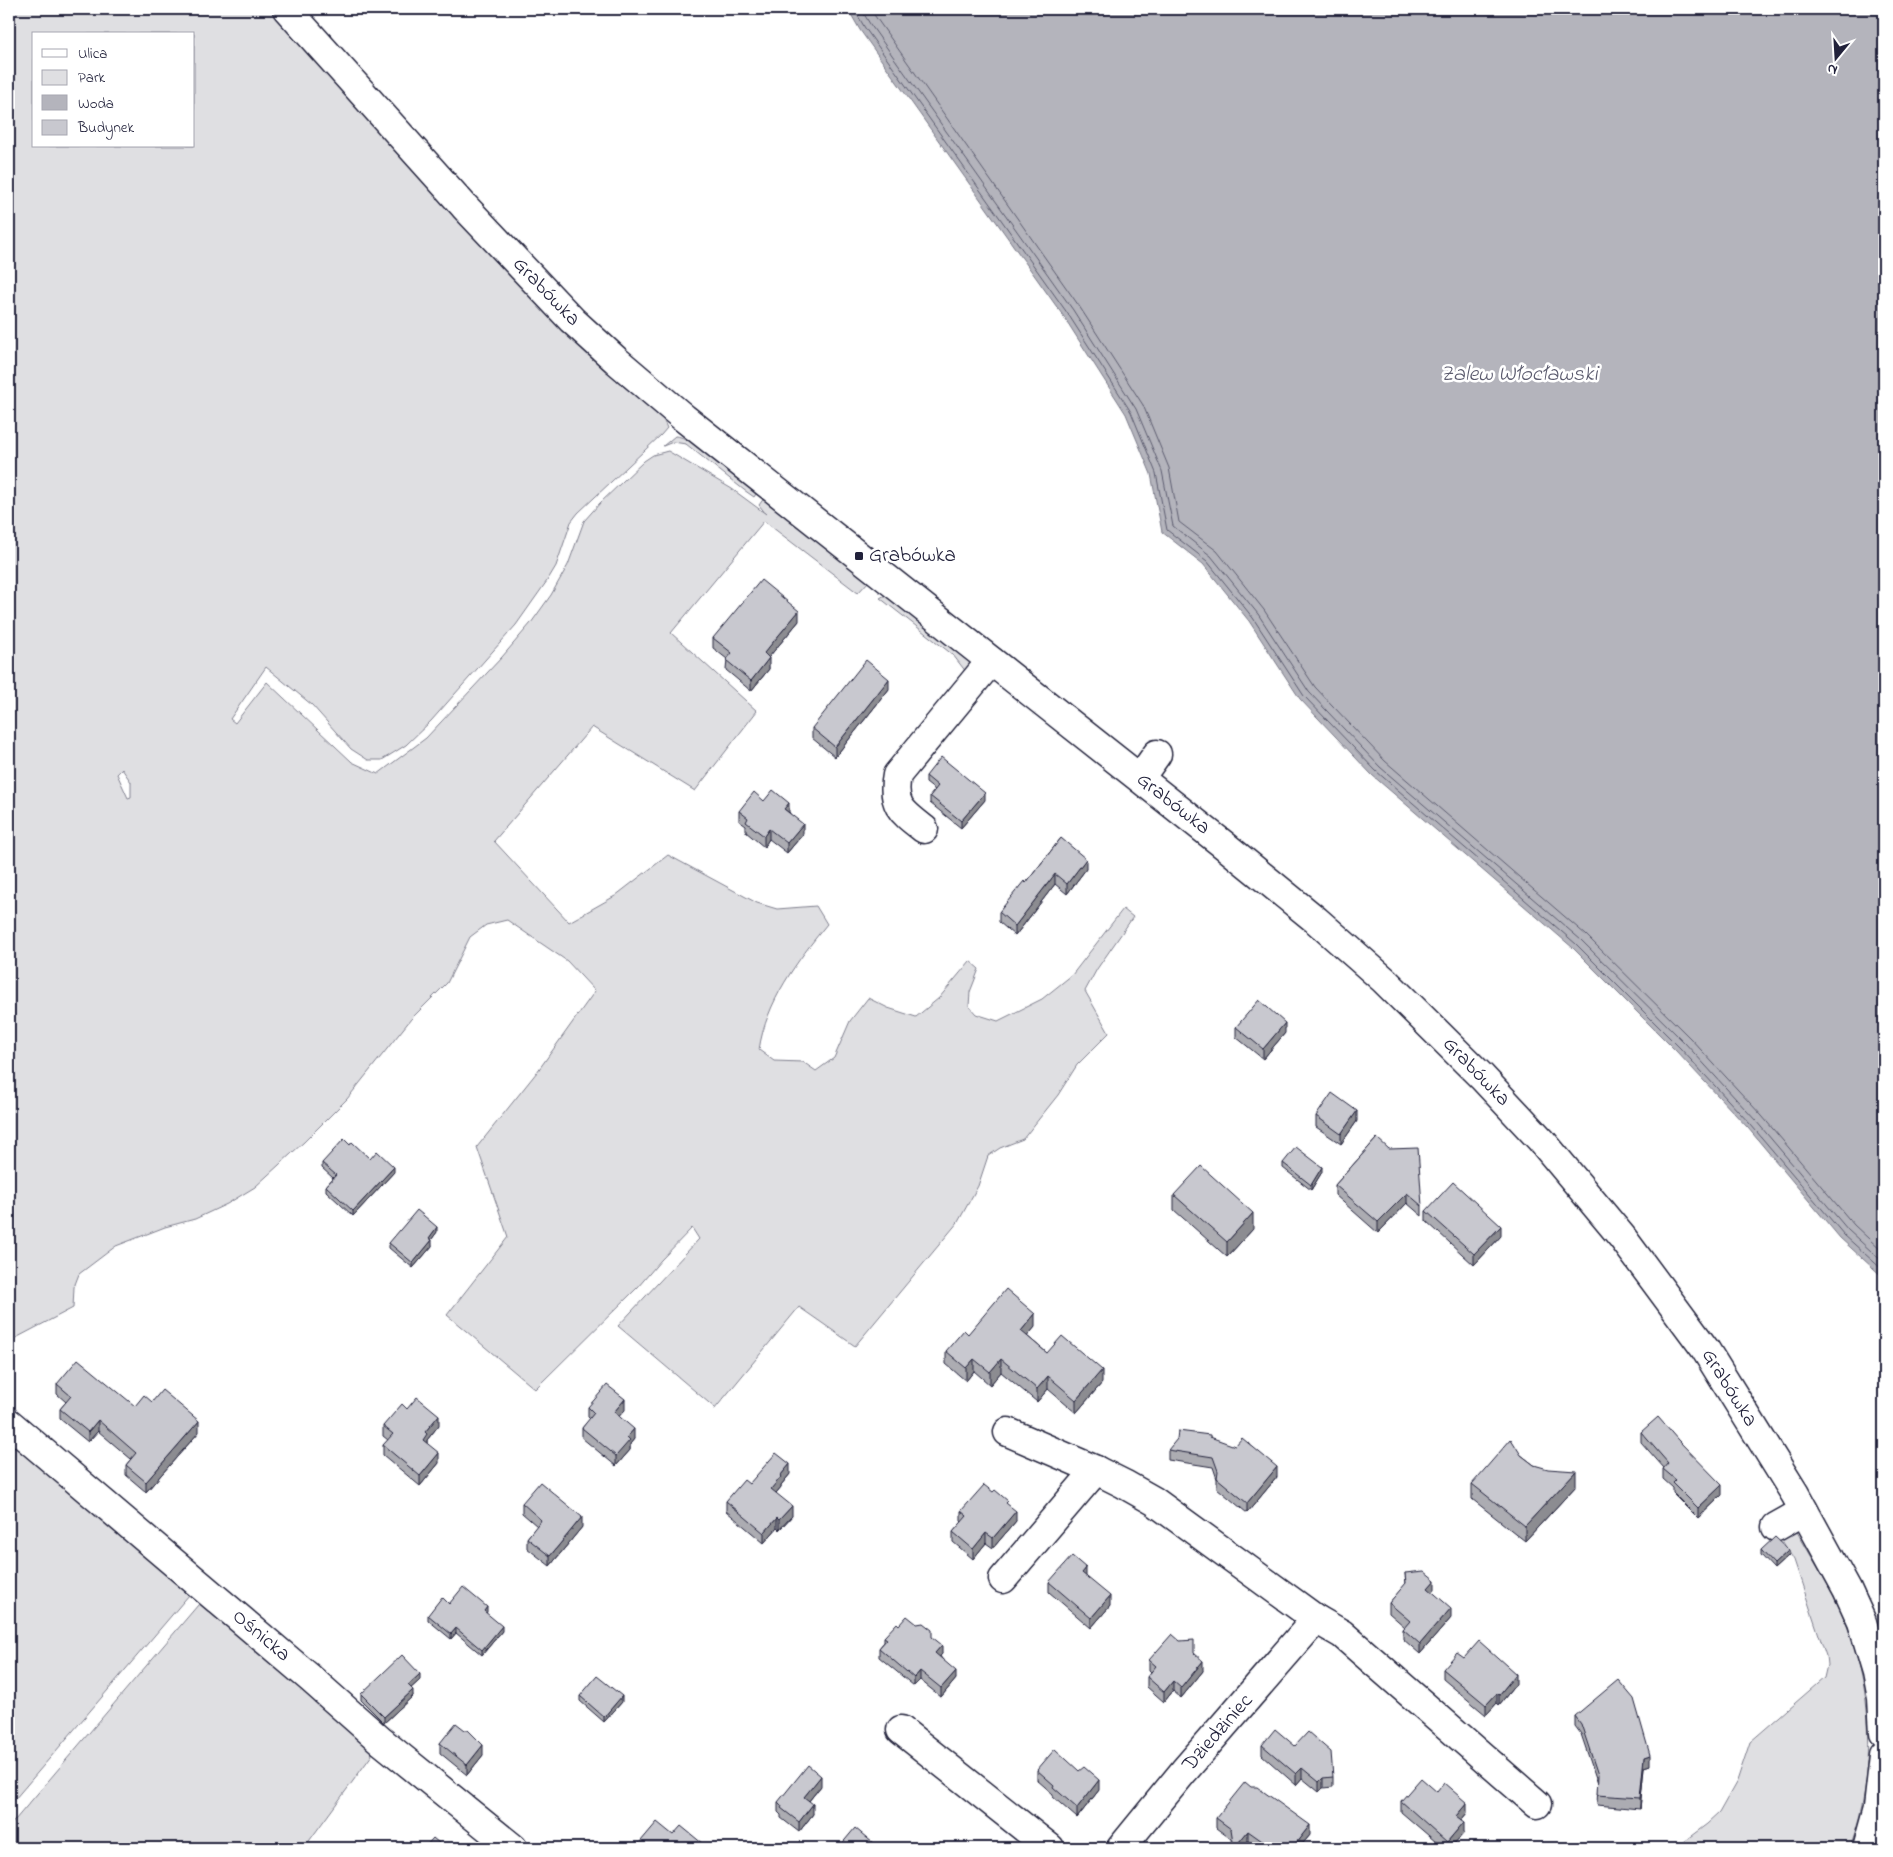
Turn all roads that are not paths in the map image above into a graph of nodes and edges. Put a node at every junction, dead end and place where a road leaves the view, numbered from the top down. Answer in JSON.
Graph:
{"nodes":[{"id":1,"x":287,"y":9,"type":"edge"},
{"id":2,"x":991,"y":660,"type":"junction"},
{"id":3,"x":1157,"y":754,"type":"dead end"},
{"id":4,"x":1140,"y":778,"type":"junction"},
{"id":5,"x":924,"y":829,"type":"dead end"},
{"id":6,"x":9,"y":1423,"type":"edge"},
{"id":7,"x":1008,"y":1432,"type":"dead end"},
{"id":8,"x":1096,"y":1470,"type":"junction"},
{"id":9,"x":1804,"y":1511,"type":"junction"},
{"id":10,"x":1776,"y":1527,"type":"dead end"},
{"id":11,"x":1003,"y":1579,"type":"dead end"},
{"id":12,"x":1316,"y":1619,"type":"junction"},
{"id":13,"x":901,"y":1730,"type":"dead end"},
{"id":14,"x":1884,"y":1733,"type":"edge"},
{"id":15,"x":1884,"y":1771,"type":"edge"},
{"id":16,"x":1537,"y":1804,"type":"dead end"},
{"id":17,"x":514,"y":1848,"type":"edge"},
{"id":18,"x":1050,"y":1848,"type":"edge"},
{"id":19,"x":1121,"y":1848,"type":"edge"},
{"id":20,"x":1867,"y":1848,"type":"edge"}],
"edges":[{"from":1,"to":2,"type":"street","name":"Grabówka"},
{"from":2,"to":4,"type":"street","name":"Grabówka"},
{"from":2,"to":5,"type":"street"},
{"from":3,"to":4,"type":"street"},
{"from":4,"to":9,"type":"street","name":"Grabówka"},
{"from":6,"to":17,"type":"street","name":"Ośnicka"},
{"from":7,"to":8,"type":"street"},
{"from":8,"to":11,"type":"street"},
{"from":8,"to":12,"type":"street"},
{"from":9,"to":10,"type":"street"},
{"from":9,"to":14,"type":"street","name":"Grabówka"},
{"from":12,"to":16,"type":"street"},
{"from":12,"to":19,"type":"street","name":"Dziedziniec"},
{"from":13,"to":18,"type":"street"},
{"from":15,"to":20,"type":"street"}]}
